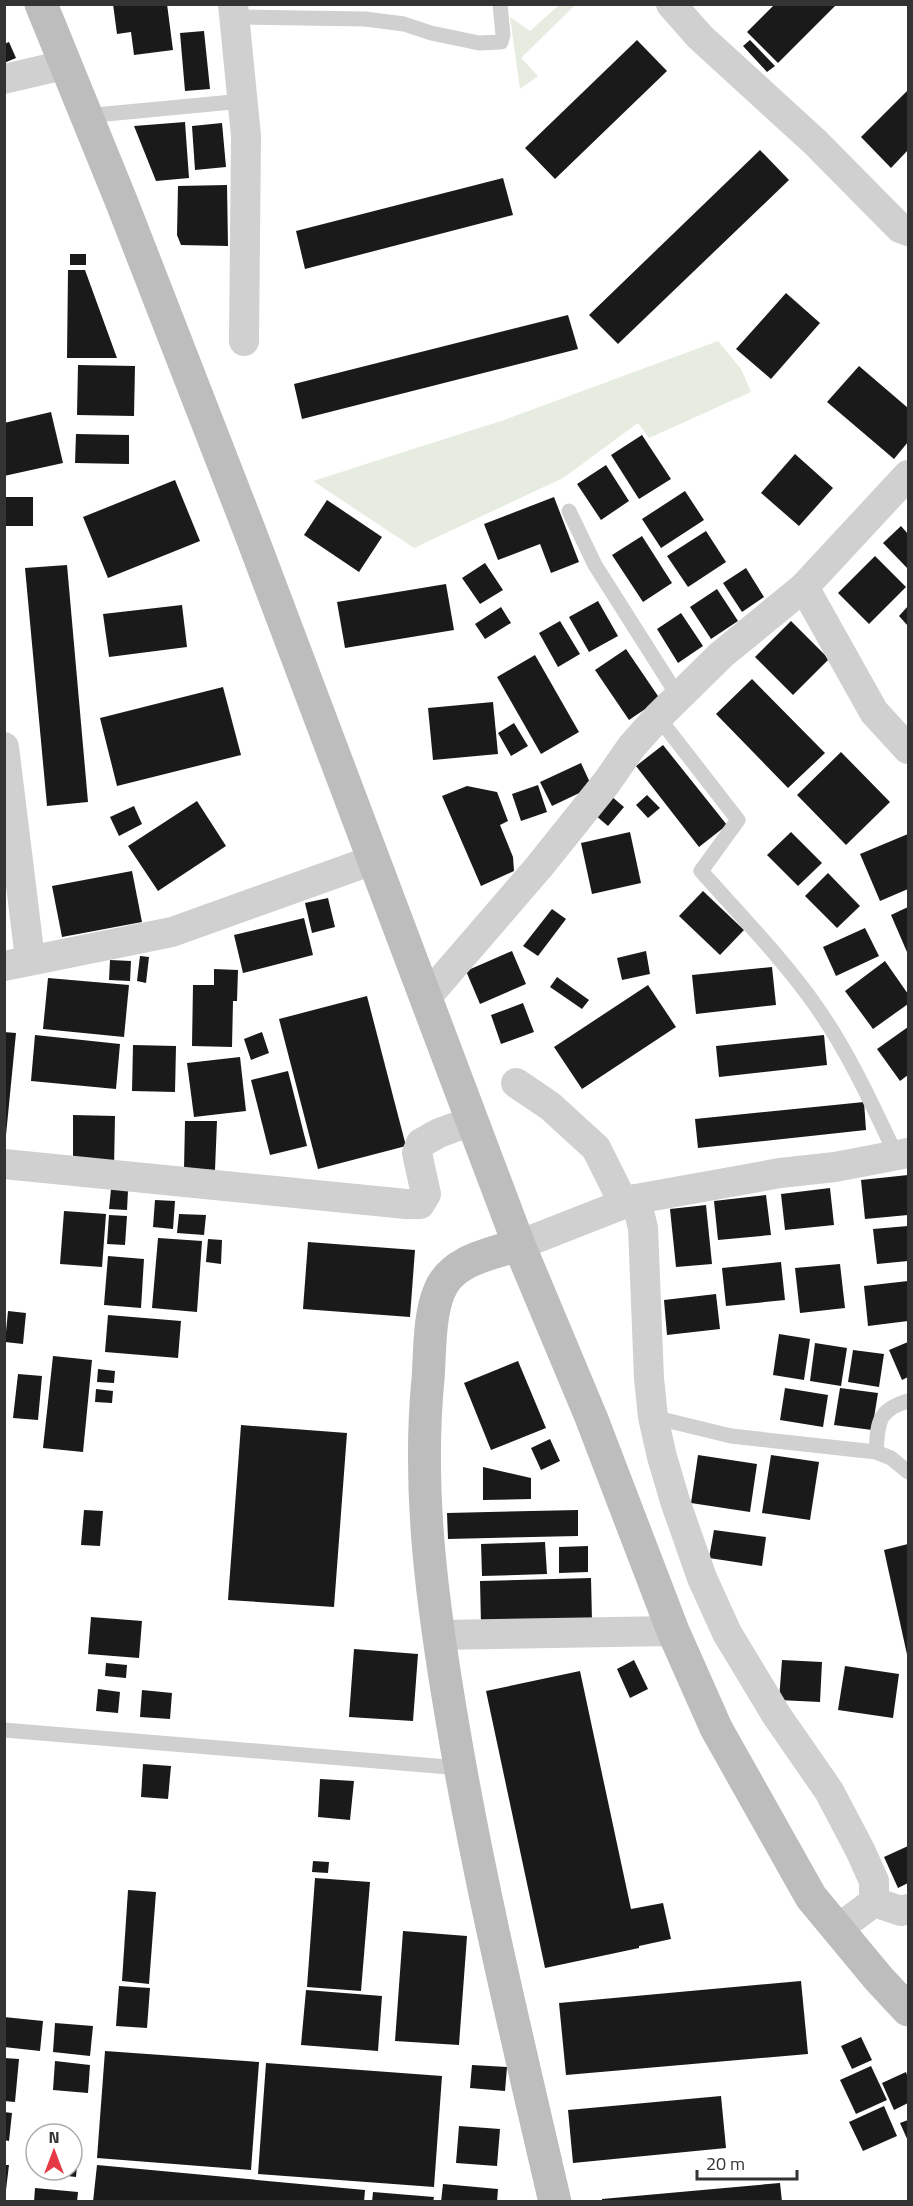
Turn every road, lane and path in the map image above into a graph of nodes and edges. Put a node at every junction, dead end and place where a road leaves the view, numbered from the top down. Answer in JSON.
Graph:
{"nodes":[{"id":1,"x":41,"y":4,"type":"edge"},
{"id":2,"x":500,"y":4,"type":"edge"},
{"id":3,"x":671,"y":4,"type":"edge"},
{"id":4,"x":234,"y":11,"type":"edge"},
{"id":5,"x":64,"y":64,"type":"junction"},
{"id":6,"x":4,"y":79,"type":"edge"},
{"id":7,"x":243,"y":101,"type":"junction"},
{"id":8,"x":84,"y":116,"type":"junction"},
{"id":9,"x":909,"y":231,"type":"edge"},
{"id":10,"x":244,"y":341,"type":"dead end"},
{"id":11,"x":909,"y":475,"type":"edge"},
{"id":12,"x":569,"y":511,"type":"dead end"},
{"id":13,"x":804,"y":587,"type":"junction"},
{"id":14,"x":668,"y":706,"type":"junction"},
{"id":15,"x":4,"y":747,"type":"edge"},
{"id":16,"x":909,"y":749,"type":"edge"},
{"id":17,"x":373,"y":860,"type":"junction"},
{"id":18,"x":17,"y":962,"type":"edge"},
{"id":19,"x":425,"y":999,"type":"junction"},
{"id":20,"x":516,"y":1083,"type":"dead end"},
{"id":21,"x":472,"y":1121,"type":"junction"},
{"id":22,"x":902,"y":1154,"type":"edge"},
{"id":23,"x":4,"y":1164,"type":"edge"},
{"id":24,"x":630,"y":1202,"type":"junction"},
{"id":25,"x":519,"y":1245,"type":"junction"},
{"id":26,"x":909,"y":1401,"type":"edge"},
{"id":27,"x":653,"y":1417,"type":"junction"},
{"id":28,"x":876,"y":1452,"type":"junction"},
{"id":29,"x":909,"y":1472,"type":"edge"},
{"id":30,"x":673,"y":1630,"type":"junction"},
{"id":31,"x":439,"y":1635,"type":"junction"},
{"id":32,"x":4,"y":1730,"type":"edge"},
{"id":33,"x":460,"y":1768,"type":"junction"},
{"id":34,"x":874,"y":1902,"type":"junction"},
{"id":35,"x":909,"y":1909,"type":"edge"},
{"id":36,"x":839,"y":1928,"type":"junction"},
{"id":37,"x":909,"y":2010,"type":"edge"},
{"id":38,"x":555,"y":2202,"type":"edge"}],
"edges":[{"from":1,"to":5,"type":"street"},
{"from":2,"to":4,"type":"lane"},
{"from":3,"to":9,"type":"street"},
{"from":4,"to":7,"type":"street"},
{"from":5,"to":6,"type":"street"},
{"from":5,"to":8,"type":"street"},
{"from":7,"to":8,"type":"lane"},
{"from":7,"to":10,"type":"street"},
{"from":8,"to":17,"type":"street"},
{"from":11,"to":13,"type":"street"},
{"from":12,"to":14,"type":"lane"},
{"from":13,"to":14,"type":"street"},
{"from":13,"to":16,"type":"street"},
{"from":14,"to":19,"type":"street"},
{"from":14,"to":22,"type":"lane"},
{"from":15,"to":18,"type":"street"},
{"from":17,"to":18,"type":"street"},
{"from":17,"to":19,"type":"street"},
{"from":19,"to":21,"type":"street"},
{"from":20,"to":24,"type":"street"},
{"from":21,"to":23,"type":"street"},
{"from":21,"to":25,"type":"street"},
{"from":22,"to":24,"type":"street"},
{"from":24,"to":25,"type":"street"},
{"from":24,"to":27,"type":"street"},
{"from":25,"to":30,"type":"street"},
{"from":25,"to":31,"type":"street"},
{"from":26,"to":28,"type":"lane"},
{"from":27,"to":28,"type":"lane"},
{"from":27,"to":34,"type":"street"},
{"from":28,"to":29,"type":"lane"},
{"from":30,"to":31,"type":"street"},
{"from":30,"to":36,"type":"street"},
{"from":31,"to":33,"type":"street"},
{"from":32,"to":33,"type":"lane"},
{"from":33,"to":38,"type":"street"},
{"from":34,"to":35,"type":"street"},
{"from":34,"to":36,"type":"street"},
{"from":36,"to":37,"type":"street"}]}
